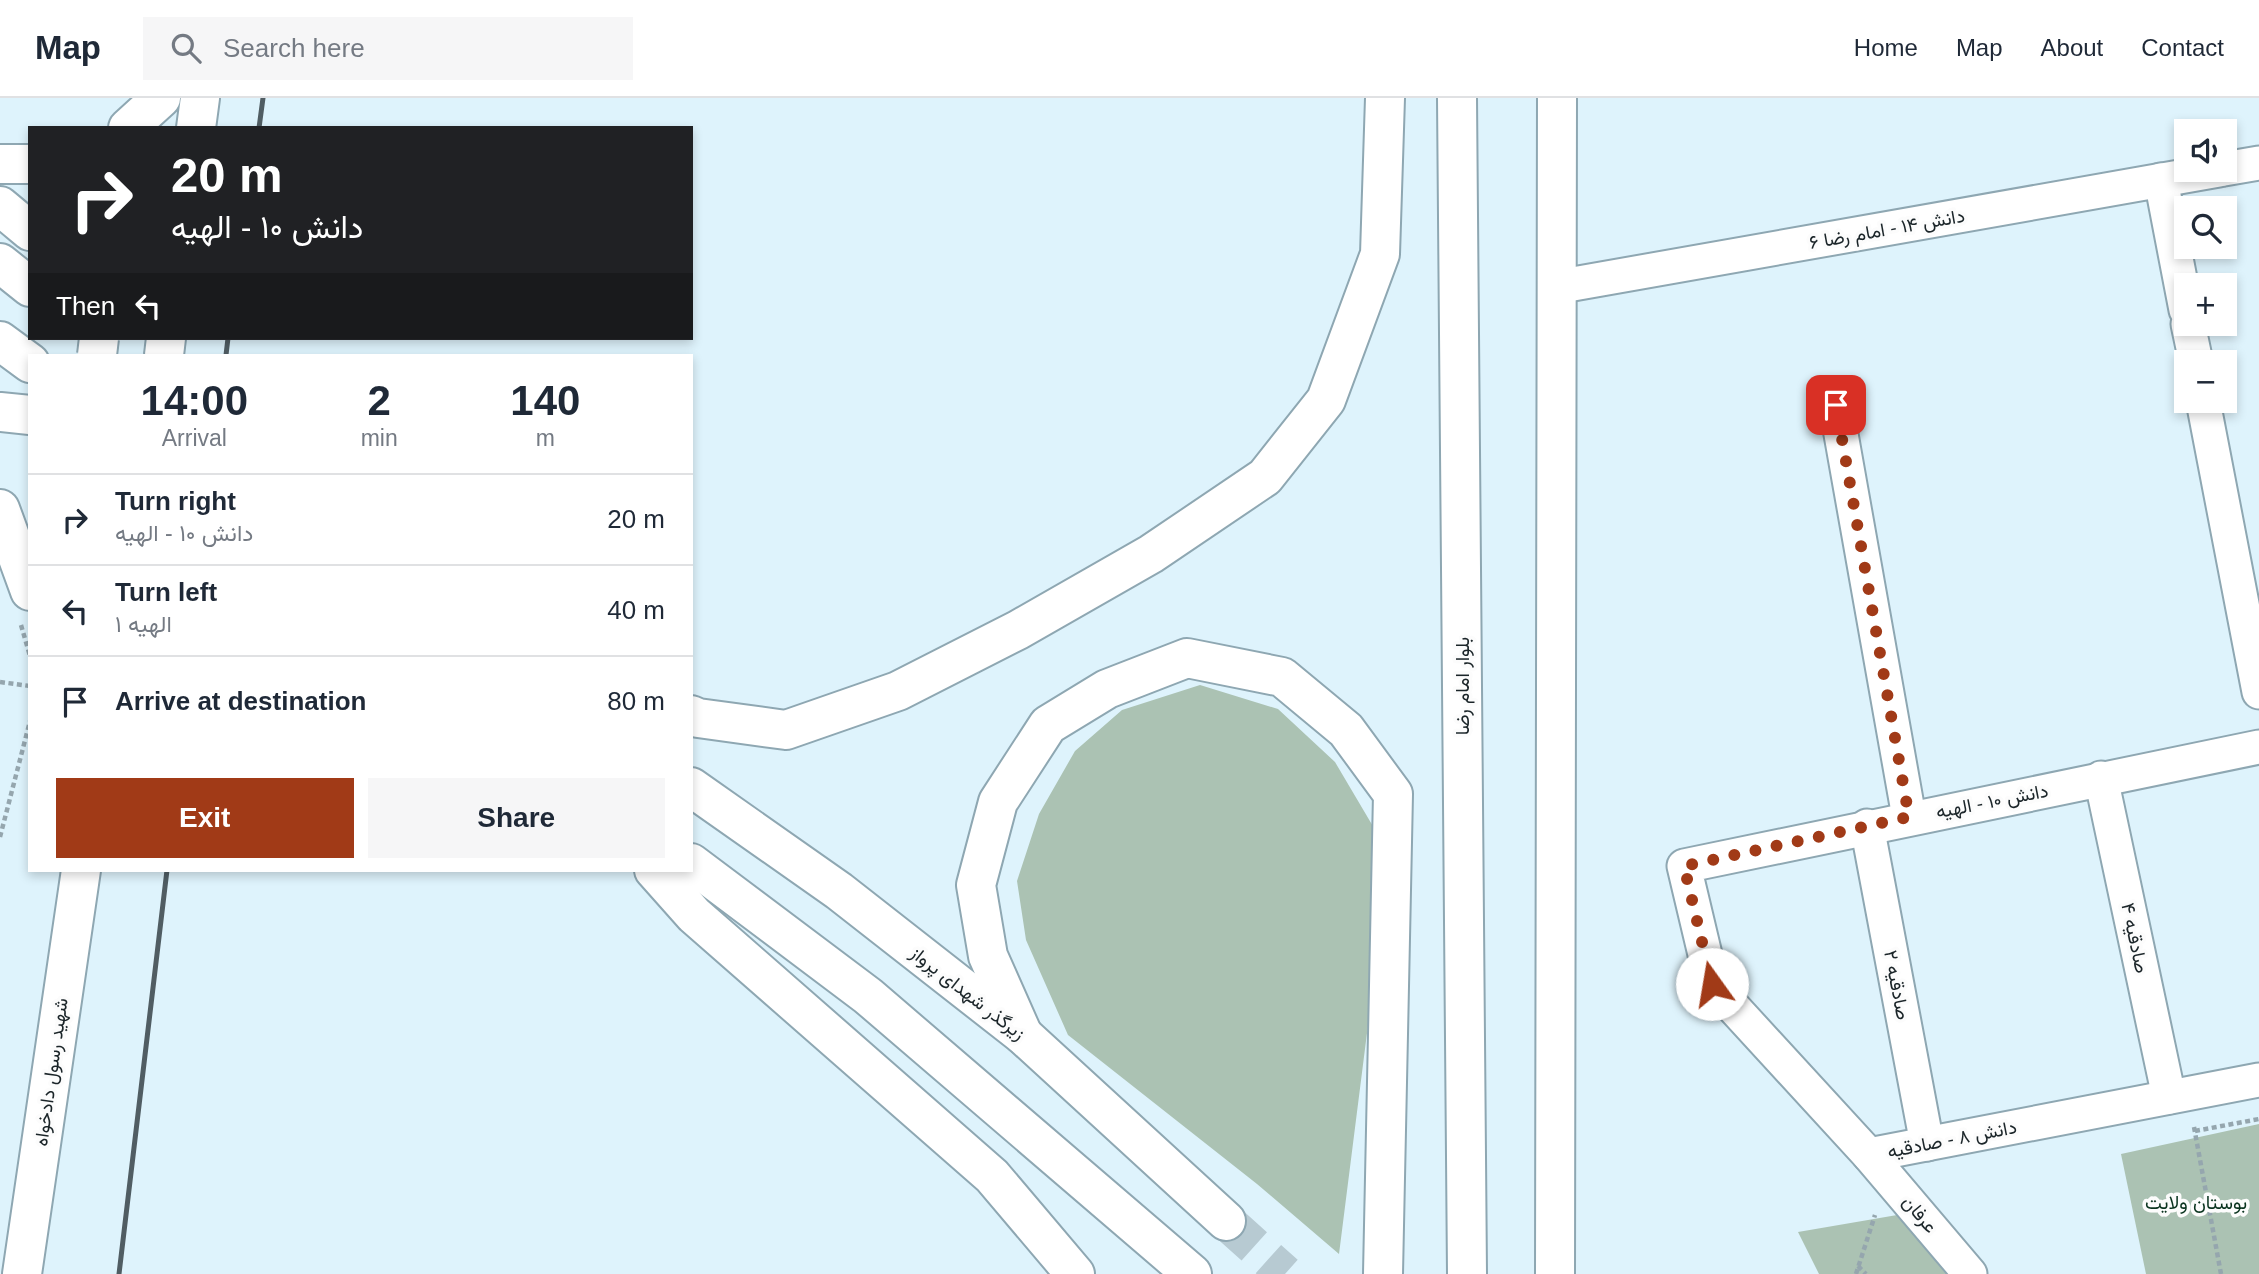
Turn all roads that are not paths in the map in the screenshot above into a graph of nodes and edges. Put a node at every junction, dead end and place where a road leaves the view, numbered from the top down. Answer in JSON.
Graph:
{"nodes":[{"id":1,"x":200,"y":98,"type":"edge"},
{"id":2,"x":1385,"y":98,"type":"edge"},
{"id":3,"x":1457,"y":98,"type":"edge"},
{"id":4,"x":1557,"y":98,"type":"edge"},
{"id":5,"x":158,"y":99,"type":"edge"},
{"id":6,"x":130,"y":126,"type":"edge"},
{"id":7,"x":195,"y":126,"type":"edge"},
{"id":8,"x":2259,"y":163,"type":"edge"},
{"id":9,"x":0,"y":164,"type":"edge"},
{"id":10,"x":28,"y":164,"type":"edge"},
{"id":11,"x":2237,"y":167,"type":"edge"},
{"id":12,"x":2174,"y":178,"type":"edge"},
{"id":13,"x":2161,"y":180,"type":"junction"},
{"id":14,"x":0,"y":206,"type":"edge"},
{"id":15,"x":28,"y":228,"type":"edge"},
{"id":16,"x":0,"y":263,"type":"edge"},
{"id":17,"x":2179,"y":273,"type":"edge"},
{"id":18,"x":28,"y":285,"type":"edge"},
{"id":19,"x":1556,"y":287,"type":"junction"},
{"id":20,"x":0,"y":341,"type":"edge"},
{"id":21,"x":28,"y":362,"type":"edge"},
{"id":22,"x":1836,"y":405,"type":"dead end"},
{"id":23,"x":0,"y":412,"type":"edge"},
{"id":24,"x":2205,"y":413,"type":"edge"},
{"id":25,"x":28,"y":415,"type":"edge"},
{"id":26,"x":0,"y":509,"type":"edge"},
{"id":27,"x":28,"y":586,"type":"edge"},
{"id":28,"x":2259,"y":692,"type":"edge"},
{"id":29,"x":693,"y":716,"type":"edge"},
{"id":30,"x":2259,"y":747,"type":"edge"},
{"id":31,"x":2101,"y":778,"type":"junction"},
{"id":32,"x":693,"y":788,"type":"edge"},
{"id":33,"x":1909,"y":817,"type":"junction"},
{"id":34,"x":1867,"y":826,"type":"junction"},
{"id":35,"x":693,"y":864,"type":"edge"},
{"id":36,"x":1684,"y":866,"type":"joint"},
{"id":37,"x":81,"y":872,"type":"edge"},
{"id":38,"x":656,"y":872,"type":"edge"},
{"id":39,"x":1023,"y":1035,"type":"junction"},
{"id":40,"x":2259,"y":1080,"type":"edge"},
{"id":41,"x":2178,"y":1095,"type":"junction"},
{"id":42,"x":1927,"y":1144,"type":"junction"},
{"id":43,"x":1869,"y":1155,"type":"junction"},
{"id":44,"x":1554,"y":1202,"type":"junction"},
{"id":45,"x":1226,"y":1221,"type":"tunnel mouth"},
{"id":46,"x":22,"y":1274,"type":"edge"},
{"id":47,"x":1075,"y":1274,"type":"edge"},
{"id":48,"x":1192,"y":1274,"type":"edge"},
{"id":49,"x":1383,"y":1274,"type":"edge"},
{"id":50,"x":1467,"y":1274,"type":"edge"},
{"id":51,"x":1555,"y":1274,"type":"edge"},
{"id":52,"x":1573,"y":1274,"type":"edge"},
{"id":53,"x":1970,"y":1274,"type":"edge"}],
"edges":[{"from":1,"to":7,"type":"main road"},
{"from":2,"to":29,"type":"main road"},
{"from":3,"to":50,"type":"main road","name":"بلوار امام رضا"},
{"from":4,"to":19,"type":"main road"},
{"from":5,"to":6,"type":"main road"},
{"from":8,"to":11,"type":"street","name":"دانش ۱۴ - امام رضا ۶"},
{"from":9,"to":10,"type":"main road"},
{"from":12,"to":13,"type":"street","name":"دانش ۱۴ - امام رضا ۶"},
{"from":13,"to":17,"type":"street"},
{"from":13,"to":19,"type":"street","name":"دانش ۱۴ - امام رضا ۶"},
{"from":14,"to":15,"type":"main road"},
{"from":16,"to":18,"type":"main road"},
{"from":19,"to":44,"type":"main road"},
{"from":20,"to":21,"type":"main road"},
{"from":22,"to":33,"type":"street"},
{"from":23,"to":25,"type":"main road"},
{"from":24,"to":28,"type":"street"},
{"from":26,"to":27,"type":"main road"},
{"from":30,"to":31,"type":"street","name":"دانش ۱۰ - الهیه"},
{"from":31,"to":33,"type":"street","name":"دانش ۱۰ - الهیه"},
{"from":31,"to":41,"type":"street","name":"صادقیه ۴"},
{"from":32,"to":39,"type":"main road","name":"زیرگذر شهدای پرواز"},
{"from":33,"to":34,"type":"street","name":"دانش ۱۰ - الهیه"},
{"from":34,"to":36,"type":"street","name":"دانش ۱۰ - الهیه"},
{"from":34,"to":42,"type":"street","name":"صادقیه ۲"},
{"from":35,"to":48,"type":"main road"},
{"from":36,"to":43,"type":"street","name":"دانش ۸ - صادقیه"},
{"from":37,"to":46,"type":"main road","name":"شهید رسول دادخواه"},
{"from":38,"to":47,"type":"main road"},
{"from":39,"to":45,"type":"main road","name":"زیرگذر شهدای پرواز"},
{"from":39,"to":49,"type":"main road"},
{"from":40,"to":41,"type":"street","name":"دانش ۸ - صادقیه"},
{"from":41,"to":42,"type":"street","name":"دانش ۸ - صادقیه"},
{"from":42,"to":43,"type":"street","name":"دانش ۸ - صادقیه"},
{"from":43,"to":53,"type":"street","name":"عرفان"},
{"from":44,"to":51,"type":"main road"},
{"from":44,"to":52,"type":"main road"}]}
